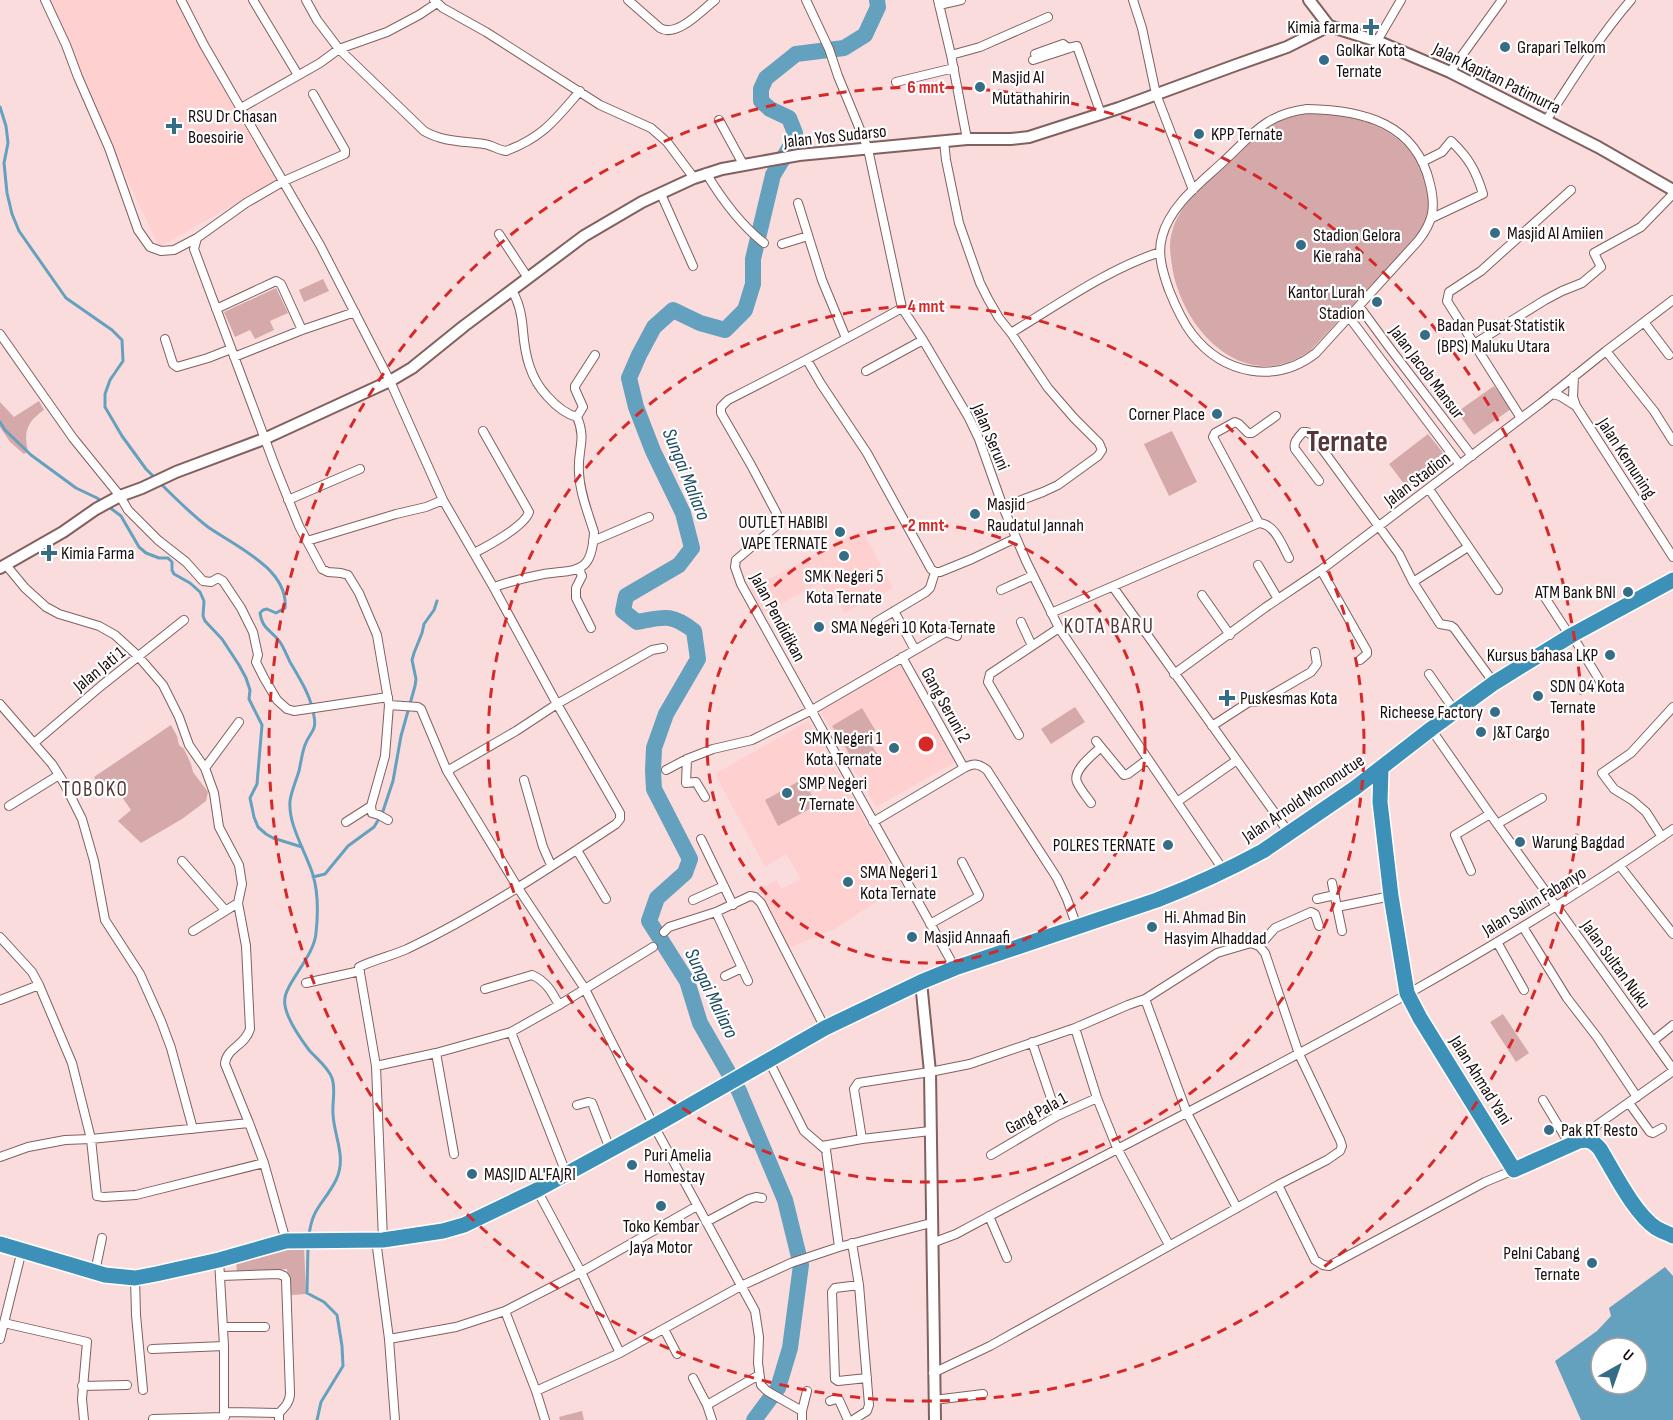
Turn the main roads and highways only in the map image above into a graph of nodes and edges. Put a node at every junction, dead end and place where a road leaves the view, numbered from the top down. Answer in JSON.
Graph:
{"nodes":[{"id":1,"x":1673,"y":580,"type":"edge"},
{"id":2,"x":1381,"y":768,"type":"junction"},
{"id":3,"x":1355,"y":788,"type":"junction"},
{"id":4,"x":1380,"y":802,"type":"junction"},
{"id":5,"x":1673,"y":1236,"type":"edge"},
{"id":6,"x":0,"y":1244,"type":"edge"}],
"edges":[{"from":1,"to":2,"type":"highway","name":"Jalan Arnold Mononutue"},
{"from":2,"to":3,"type":"highway","name":"Jalan Arnold Mononutue"},
{"from":2,"to":4,"type":"highway","name":"Jalan Ahmad Yani"},
{"from":3,"to":4,"type":"highway"},
{"from":3,"to":6,"type":"highway","name":"Jalan Arnold Mononutue"},
{"from":4,"to":5,"type":"highway","name":"Jalan Ahmad Yani"}]}
